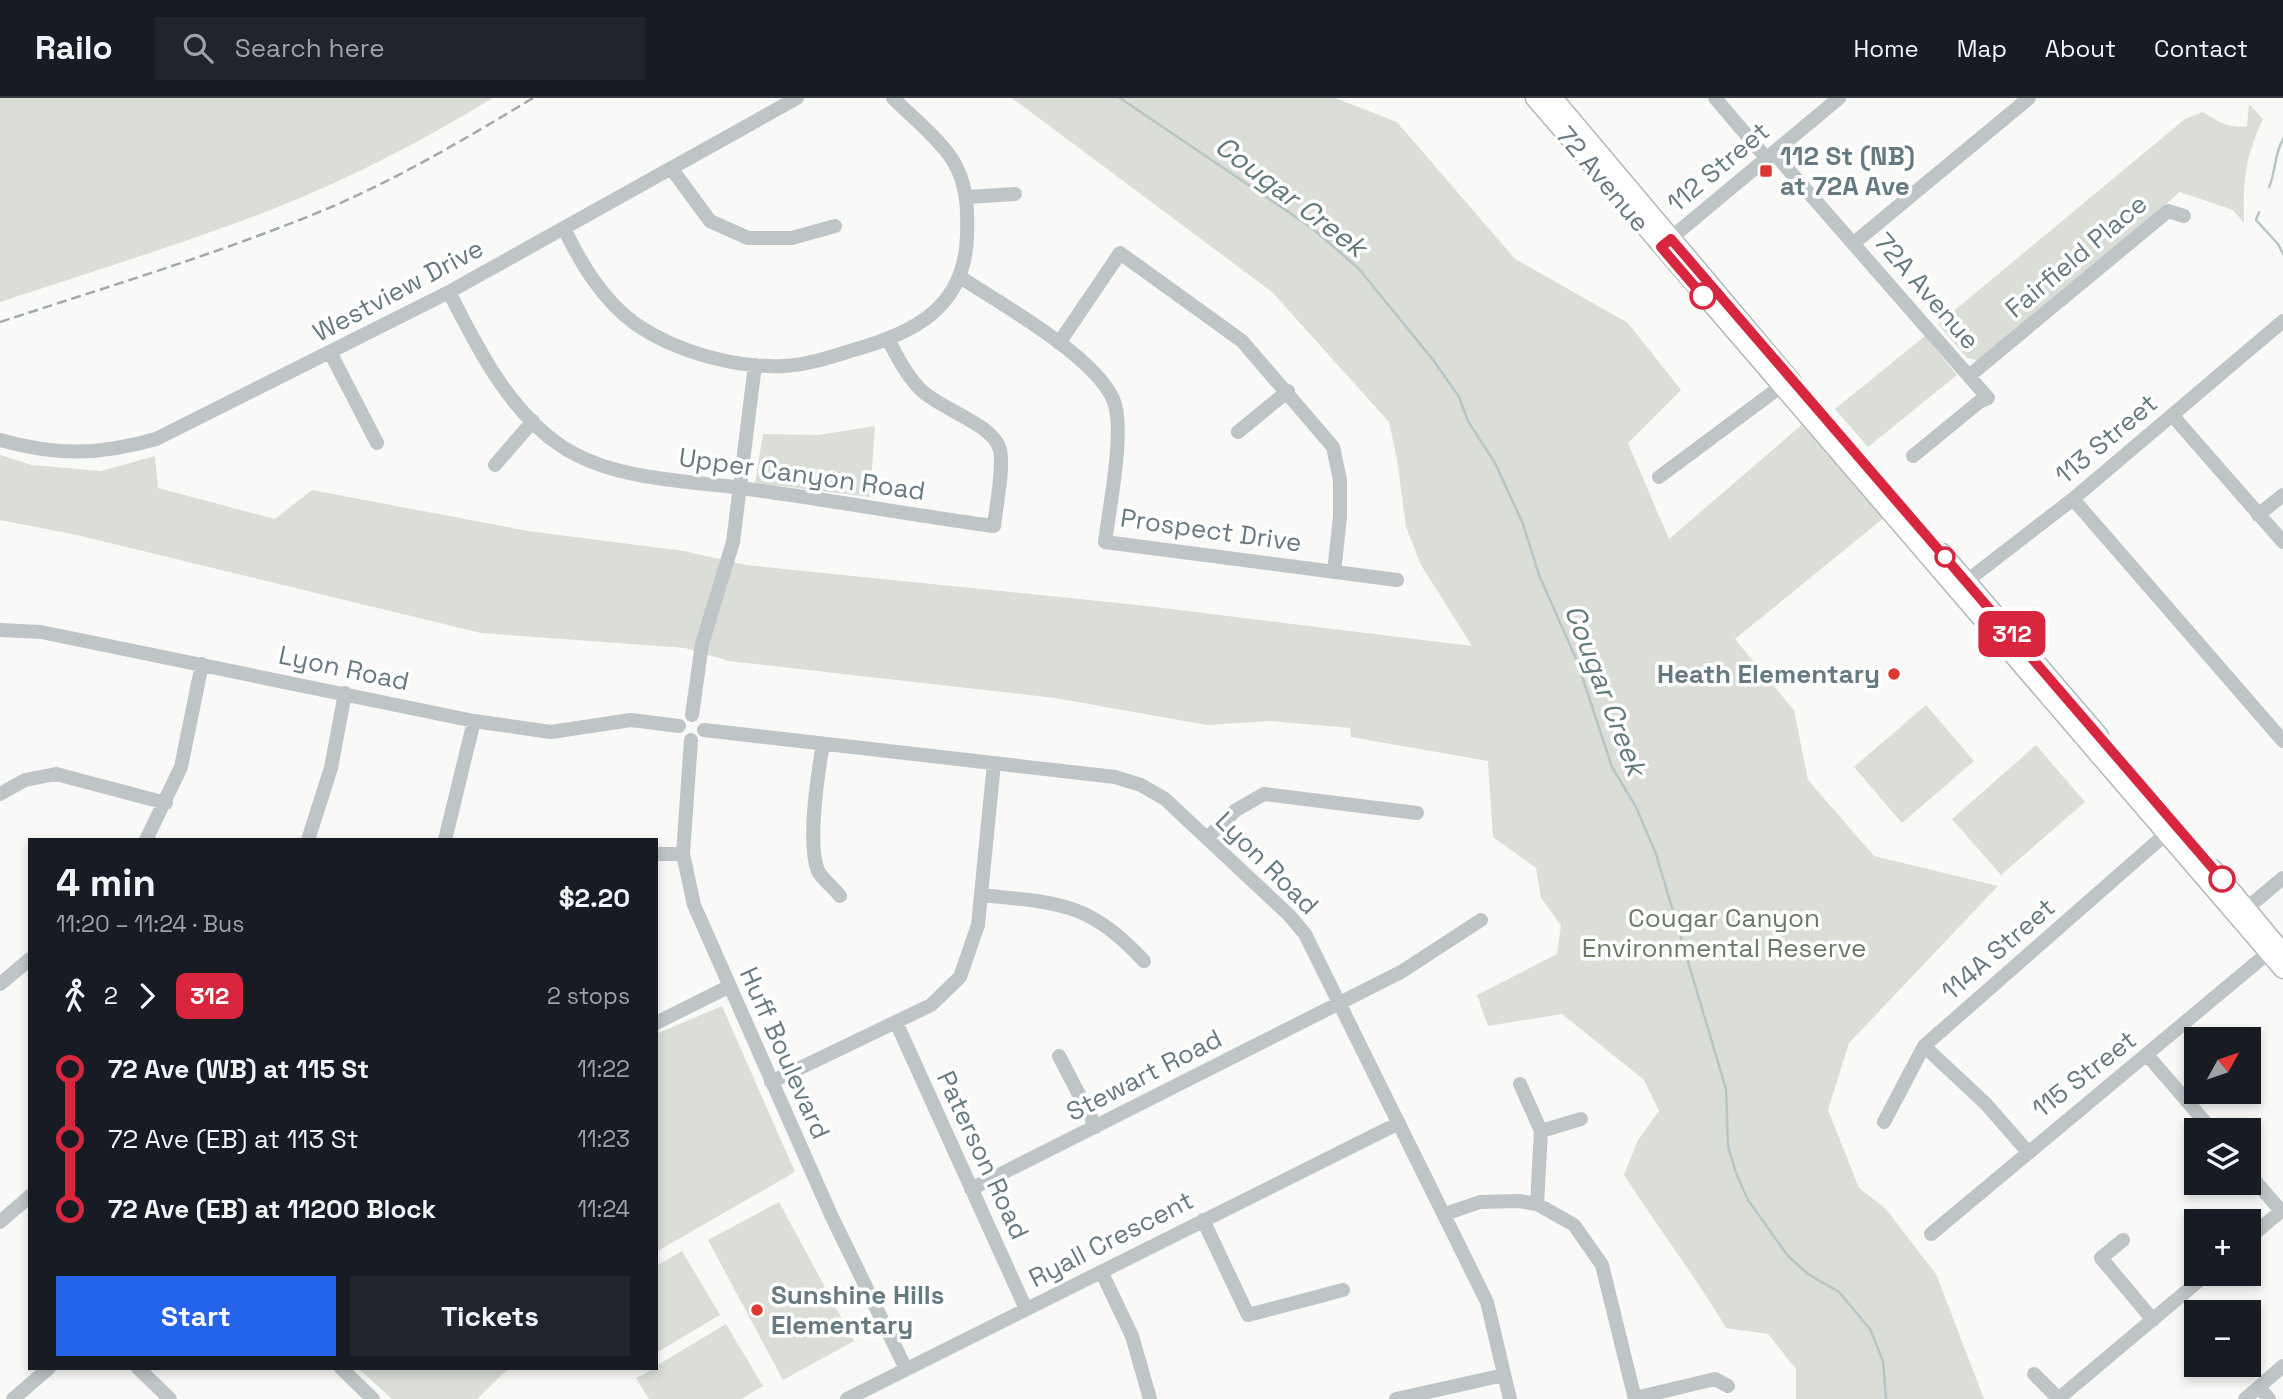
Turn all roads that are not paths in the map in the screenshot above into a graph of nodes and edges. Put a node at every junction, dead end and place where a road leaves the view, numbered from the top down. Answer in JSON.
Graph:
{"nodes":[{"id":1,"x":797,"y":98,"type":"edge"},
{"id":2,"x":893,"y":98,"type":"edge"},
{"id":3,"x":1535,"y":98,"type":"edge"},
{"id":4,"x":1553,"y":98,"type":"edge"},
{"id":5,"x":1715,"y":98,"type":"edge"},
{"id":6,"x":1839,"y":98,"type":"edge"},
{"id":7,"x":2029,"y":98,"type":"edge"},
{"id":8,"x":1770,"y":156,"type":"junction"},
{"id":9,"x":671,"y":168,"type":"junction"},
{"id":10,"x":1015,"y":194,"type":"dead end"},
{"id":11,"x":968,"y":197,"type":"junction"},
{"id":12,"x":2184,"y":216,"type":"dead end"},
{"id":13,"x":835,"y":226,"type":"dead end"},
{"id":14,"x":564,"y":229,"type":"junction"},
{"id":15,"x":1666,"y":243,"type":"junction"},
{"id":16,"x":1854,"y":243,"type":"junction"},
{"id":17,"x":960,"y":277,"type":"junction"},
{"id":18,"x":449,"y":292,"type":"junction"},
{"id":19,"x":2283,"y":321,"type":"edge"},
{"id":20,"x":888,"y":339,"type":"junction"},
{"id":21,"x":1059,"y":343,"type":"junction"},
{"id":22,"x":331,"y":354,"type":"junction"},
{"id":23,"x":755,"y":365,"type":"junction"},
{"id":24,"x":1969,"y":376,"type":"junction"},
{"id":25,"x":1780,"y":387,"type":"junction"},
{"id":26,"x":1287,"y":391,"type":"junction"},
{"id":27,"x":2172,"y":415,"type":"junction"},
{"id":28,"x":533,"y":421,"type":"junction"},
{"id":29,"x":1238,"y":432,"type":"dead end"},
{"id":30,"x":0,"y":440,"type":"edge"},
{"id":31,"x":377,"y":443,"type":"dead end"},
{"id":32,"x":1913,"y":456,"type":"dead end"},
{"id":33,"x":495,"y":465,"type":"dead end"},
{"id":34,"x":1659,"y":477,"type":"dead end"},
{"id":35,"x":742,"y":488,"type":"junction"},
{"id":36,"x":2283,"y":495,"type":"edge"},
{"id":37,"x":2073,"y":499,"type":"junction"},
{"id":38,"x":2258,"y":515,"type":"junction"},
{"id":39,"x":2283,"y":542,"type":"edge"},
{"id":40,"x":1334,"y":572,"type":"junction"},
{"id":41,"x":1397,"y":580,"type":"dead end"},
{"id":42,"x":1962,"y":585,"type":"junction"},
{"id":43,"x":0,"y":630,"type":"edge"},
{"id":44,"x":202,"y":664,"type":"junction"},
{"id":45,"x":345,"y":693,"type":"junction"},
{"id":46,"x":692,"y":716,"type":"junction"},
{"id":47,"x":474,"y":721,"type":"junction"},
{"id":48,"x":680,"y":726,"type":"junction"},
{"id":49,"x":704,"y":730,"type":"junction"},
{"id":50,"x":691,"y":740,"type":"junction"},
{"id":51,"x":2283,"y":741,"type":"edge"},
{"id":52,"x":823,"y":744,"type":"junction"},
{"id":53,"x":994,"y":763,"type":"junction"},
{"id":54,"x":0,"y":794,"type":"edge"},
{"id":55,"x":166,"y":803,"type":"junction"},
{"id":56,"x":1417,"y":813,"type":"dead end"},
{"id":57,"x":2168,"y":832,"type":"junction"},
{"id":58,"x":147,"y":838,"type":"edge"},
{"id":59,"x":310,"y":838,"type":"edge"},
{"id":60,"x":445,"y":838,"type":"edge"},
{"id":61,"x":1208,"y":838,"type":"junction"},
{"id":62,"x":658,"y":854,"type":"edge"},
{"id":63,"x":683,"y":854,"type":"junction"},
{"id":64,"x":2283,"y":878,"type":"edge"},
{"id":65,"x":981,"y":895,"type":"junction"},
{"id":66,"x":840,"y":896,"type":"dead end"},
{"id":67,"x":2223,"y":900,"type":"junction"},
{"id":68,"x":2247,"y":908,"type":"junction"},
{"id":69,"x":1481,"y":920,"type":"dead end"},
{"id":70,"x":2276,"y":953,"type":"edge"},
{"id":71,"x":28,"y":961,"type":"edge"},
{"id":72,"x":1144,"y":961,"type":"dead end"},
{"id":73,"x":2283,"y":969,"type":"edge"},
{"id":74,"x":0,"y":985,"type":"edge"},
{"id":75,"x":729,"y":987,"type":"junction"},
{"id":76,"x":1338,"y":1001,"type":"junction"},
{"id":77,"x":658,"y":1022,"type":"edge"},
{"id":78,"x":896,"y":1022,"type":"junction"},
{"id":79,"x":1924,"y":1046,"type":"junction"},
{"id":80,"x":1059,"y":1056,"type":"dead end"},
{"id":81,"x":2148,"y":1056,"type":"junction"},
{"id":82,"x":771,"y":1082,"type":"junction"},
{"id":83,"x":1520,"y":1084,"type":"dead end"},
{"id":84,"x":2201,"y":1118,"type":"edge"},
{"id":85,"x":1581,"y":1119,"type":"dead end"},
{"id":86,"x":1884,"y":1122,"type":"dead end"},
{"id":87,"x":1399,"y":1124,"type":"junction"},
{"id":88,"x":1097,"y":1128,"type":"junction"},
{"id":89,"x":1541,"y":1131,"type":"junction"},
{"id":90,"x":2027,"y":1151,"type":"junction"},
{"id":91,"x":2261,"y":1188,"type":"edge"},
{"id":92,"x":971,"y":1189,"type":"junction"},
{"id":93,"x":28,"y":1198,"type":"edge"},
{"id":94,"x":1537,"y":1204,"type":"junction"},
{"id":95,"x":1445,"y":1214,"type":"junction"},
{"id":96,"x":1203,"y":1220,"type":"junction"},
{"id":97,"x":0,"y":1222,"type":"edge"},
{"id":98,"x":2261,"y":1228,"type":"edge"},
{"id":99,"x":1931,"y":1234,"type":"dead end"},
{"id":100,"x":2123,"y":1240,"type":"dead end"},
{"id":101,"x":1102,"y":1273,"type":"junction"},
{"id":102,"x":2193,"y":1286,"type":"edge"},
{"id":103,"x":1343,"y":1290,"type":"dead end"},
{"id":104,"x":1026,"y":1308,"type":"junction"},
{"id":105,"x":2153,"y":1320,"type":"junction"},
{"id":106,"x":2283,"y":1366,"type":"edge"},
{"id":107,"x":906,"y":1369,"type":"junction"},
{"id":108,"x":47,"y":1370,"type":"edge"},
{"id":109,"x":140,"y":1370,"type":"edge"},
{"id":110,"x":343,"y":1370,"type":"edge"},
{"id":111,"x":2034,"y":1374,"type":"dead end"},
{"id":112,"x":1504,"y":1375,"type":"junction"},
{"id":113,"x":1728,"y":1386,"type":"dead end"},
{"id":114,"x":2259,"y":1387,"type":"junction"},
{"id":115,"x":370,"y":1398,"type":"edge"},
{"id":116,"x":1635,"y":1398,"type":"edge"},
{"id":117,"x":13,"y":1399,"type":"edge"},
{"id":118,"x":170,"y":1399,"type":"edge"},
{"id":119,"x":847,"y":1399,"type":"edge"},
{"id":120,"x":1150,"y":1399,"type":"edge"},
{"id":121,"x":1396,"y":1399,"type":"edge"},
{"id":122,"x":1510,"y":1399,"type":"edge"},
{"id":123,"x":2058,"y":1399,"type":"edge"},
{"id":124,"x":2245,"y":1399,"type":"edge"},
{"id":125,"x":2269,"y":1399,"type":"edge"}],
"edges":[{"from":1,"to":9,"type":"street","name":"Westview Drive"},
{"from":2,"to":11,"type":"street"},
{"from":3,"to":15,"type":"main road","name":"72 Avenue"},
{"from":4,"to":15,"type":"main road","name":"72 Avenue"},
{"from":5,"to":8,"type":"street","name":"72A Avenue"},
{"from":6,"to":8,"type":"street","name":"112 Street"},
{"from":7,"to":16,"type":"street"},
{"from":8,"to":15,"type":"street","name":"112 Street"},
{"from":8,"to":16,"type":"street","name":"72A Avenue"},
{"from":9,"to":13,"type":"street"},
{"from":9,"to":14,"type":"street","name":"Westview Drive"},
{"from":10,"to":11,"type":"street"},
{"from":11,"to":17,"type":"street"},
{"from":12,"to":24,"type":"street","name":"Fairfield Place"},
{"from":14,"to":18,"type":"street","name":"Westview Drive"},
{"from":14,"to":23,"type":"street"},
{"from":15,"to":25,"type":"main road","name":"72 Avenue"},
{"from":15,"to":42,"type":"main road","name":"72 Avenue"},
{"from":16,"to":24,"type":"street","name":"72A Avenue"},
{"from":17,"to":20,"type":"street"},
{"from":17,"to":21,"type":"street","name":"Prospect Drive"},
{"from":18,"to":22,"type":"street","name":"Westview Drive"},
{"from":18,"to":28,"type":"street","name":"Upper Canyon Road"},
{"from":19,"to":27,"type":"street","name":"113 Street"},
{"from":20,"to":23,"type":"street"},
{"from":20,"to":35,"type":"street","name":"Upper Canyon Road"},
{"from":21,"to":26,"type":"street"},
{"from":21,"to":40,"type":"street","name":"Prospect Drive"},
{"from":22,"to":30,"type":"street","name":"Westview Drive"},
{"from":22,"to":31,"type":"street"},
{"from":23,"to":35,"type":"street"},
{"from":24,"to":32,"type":"street","name":"72A Avenue"},
{"from":25,"to":34,"type":"street"},
{"from":25,"to":42,"type":"main road","name":"72 Avenue"},
{"from":26,"to":29,"type":"street"},
{"from":26,"to":40,"type":"street"},
{"from":27,"to":37,"type":"street","name":"113 Street"},
{"from":27,"to":38,"type":"street"},
{"from":28,"to":33,"type":"street"},
{"from":28,"to":35,"type":"street","name":"Upper Canyon Road"},
{"from":35,"to":46,"type":"street"},
{"from":36,"to":38,"type":"street"},
{"from":37,"to":42,"type":"street","name":"113 Street"},
{"from":37,"to":51,"type":"street"},
{"from":38,"to":39,"type":"street"},
{"from":40,"to":41,"type":"street","name":"Prospect Drive"},
{"from":42,"to":57,"type":"main road","name":"72 Avenue"},
{"from":42,"to":68,"type":"main road","name":"72 Avenue"},
{"from":43,"to":44,"type":"street","name":"Lyon Road"},
{"from":44,"to":45,"type":"street","name":"Lyon Road"},
{"from":44,"to":55,"type":"street"},
{"from":45,"to":47,"type":"street","name":"Lyon Road"},
{"from":45,"to":59,"type":"street"},
{"from":46,"to":48,"type":"street"},
{"from":46,"to":49,"type":"street"},
{"from":47,"to":48,"type":"street","name":"Lyon Road"},
{"from":47,"to":60,"type":"street"},
{"from":48,"to":50,"type":"street"},
{"from":49,"to":50,"type":"street"},
{"from":49,"to":52,"type":"street","name":"Lyon Road"},
{"from":50,"to":63,"type":"street","name":"Huff Boulevard"},
{"from":52,"to":53,"type":"street","name":"Lyon Road"},
{"from":52,"to":66,"type":"street"},
{"from":53,"to":61,"type":"street","name":"Lyon Road"},
{"from":53,"to":65,"type":"street"},
{"from":54,"to":55,"type":"street"},
{"from":55,"to":58,"type":"street"},
{"from":56,"to":61,"type":"street"},
{"from":57,"to":67,"type":"main road","name":"72 Avenue"},
{"from":57,"to":79,"type":"street","name":"114A Street"},
{"from":61,"to":76,"type":"street","name":"Lyon Road"},
{"from":62,"to":63,"type":"street"},
{"from":63,"to":75,"type":"street","name":"Huff Boulevard"},
{"from":64,"to":68,"type":"street"},
{"from":65,"to":72,"type":"street"},
{"from":65,"to":78,"type":"street"},
{"from":67,"to":68,"type":"street"},
{"from":67,"to":70,"type":"main road","name":"72 Avenue"},
{"from":68,"to":70,"type":"main road","name":"72 Avenue"},
{"from":69,"to":76,"type":"street","name":"Stewart Road"},
{"from":70,"to":73,"type":"main road","name":"72 Avenue"},
{"from":70,"to":81,"type":"street","name":"115 Street"},
{"from":71,"to":74,"type":"street"},
{"from":75,"to":77,"type":"street"},
{"from":75,"to":82,"type":"street","name":"Huff Boulevard"},
{"from":76,"to":87,"type":"street","name":"Lyon Road"},
{"from":76,"to":88,"type":"street","name":"Stewart Road"},
{"from":78,"to":82,"type":"street"},
{"from":78,"to":92,"type":"street","name":"Paterson Road"},
{"from":79,"to":86,"type":"street","name":"114A Street"},
{"from":79,"to":90,"type":"street"},
{"from":80,"to":88,"type":"street"},
{"from":81,"to":84,"type":"street"},
{"from":81,"to":90,"type":"street","name":"115 Street"},
{"from":82,"to":107,"type":"street","name":"Huff Boulevard"},
{"from":83,"to":89,"type":"street"},
{"from":85,"to":89,"type":"street"},
{"from":87,"to":95,"type":"street","name":"Lyon Road"},
{"from":87,"to":96,"type":"street","name":"Ryall Crescent"},
{"from":88,"to":92,"type":"street","name":"Stewart Road"},
{"from":89,"to":94,"type":"street"},
{"from":90,"to":99,"type":"street","name":"115 Street"},
{"from":91,"to":98,"type":"street"},
{"from":92,"to":104,"type":"street","name":"Paterson Road"},
{"from":93,"to":97,"type":"street"},
{"from":94,"to":95,"type":"street"},
{"from":94,"to":116,"type":"street"},
{"from":95,"to":112,"type":"street","name":"Lyon Road"},
{"from":96,"to":101,"type":"street","name":"Ryall Crescent"},
{"from":96,"to":103,"type":"street"},
{"from":100,"to":105,"type":"street"},
{"from":101,"to":104,"type":"street","name":"Ryall Crescent"},
{"from":101,"to":120,"type":"street"},
{"from":102,"to":105,"type":"street"},
{"from":104,"to":107,"type":"street","name":"Ryall Crescent"},
{"from":105,"to":123,"type":"street"},
{"from":106,"to":114,"type":"street"},
{"from":107,"to":119,"type":"street","name":"Ryall Crescent"},
{"from":108,"to":117,"type":"street"},
{"from":109,"to":118,"type":"street"},
{"from":110,"to":115,"type":"street"},
{"from":111,"to":123,"type":"street"},
{"from":112,"to":121,"type":"street"},
{"from":112,"to":122,"type":"street","name":"Lyon Road"},
{"from":113,"to":116,"type":"street"},
{"from":114,"to":124,"type":"street"},
{"from":114,"to":125,"type":"street"}]}
